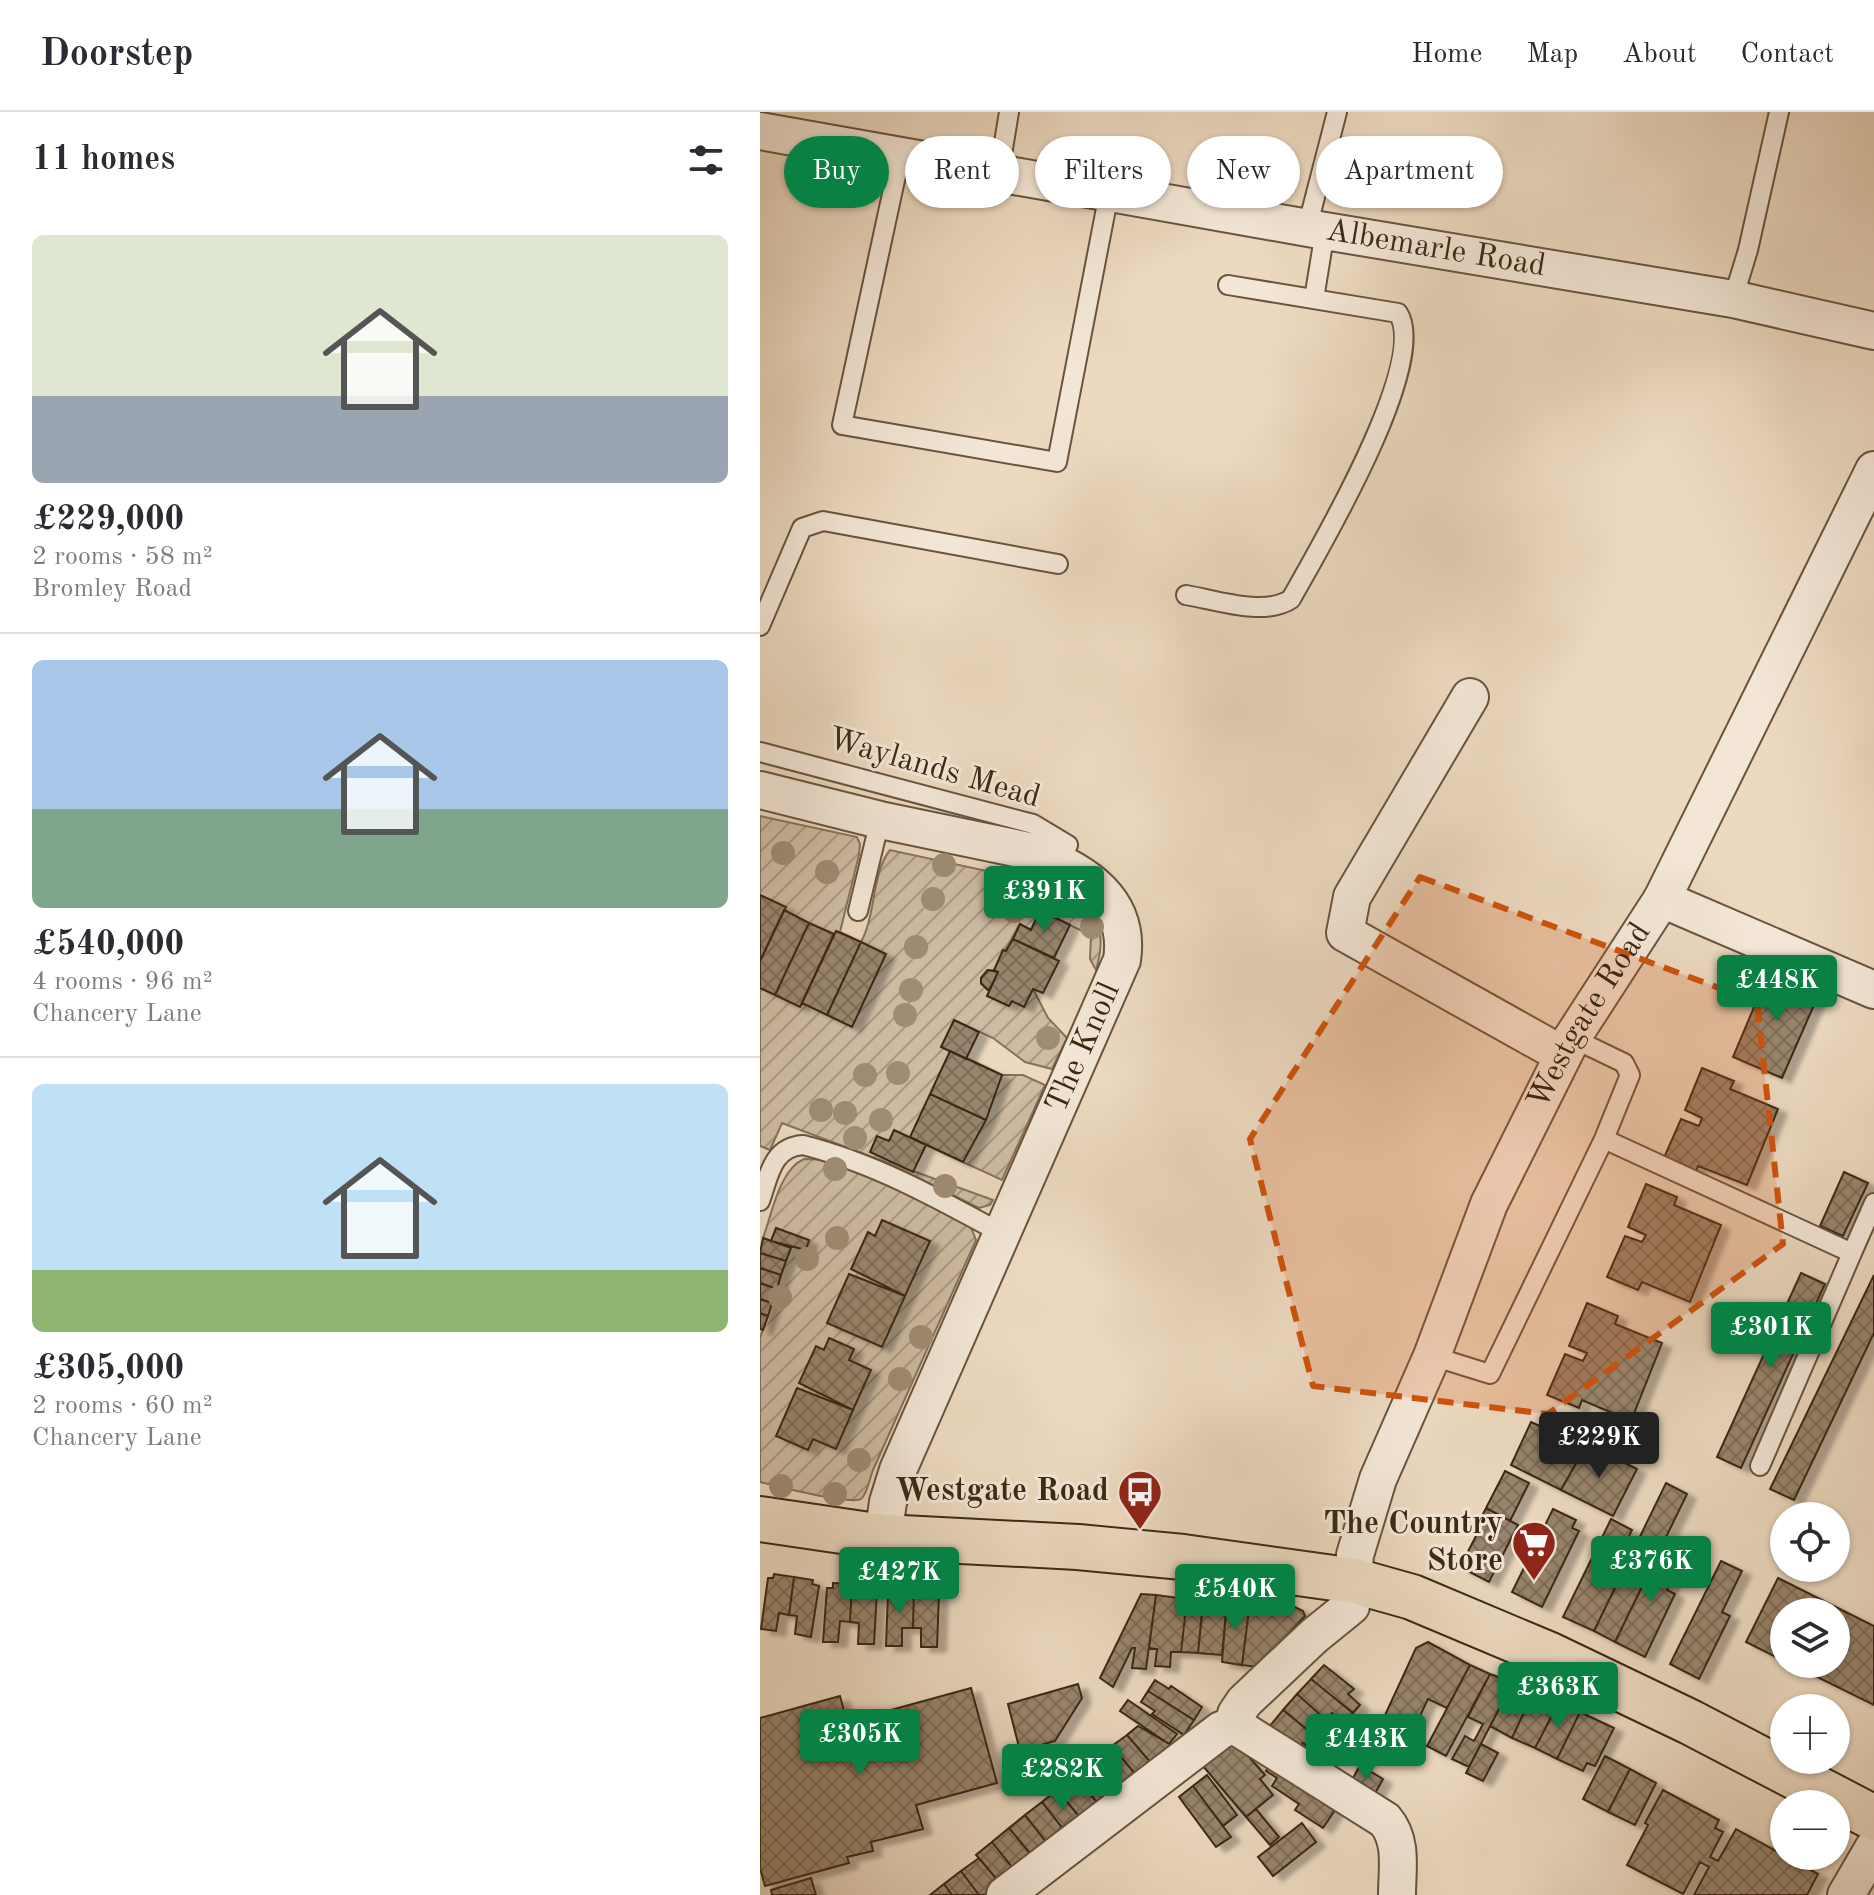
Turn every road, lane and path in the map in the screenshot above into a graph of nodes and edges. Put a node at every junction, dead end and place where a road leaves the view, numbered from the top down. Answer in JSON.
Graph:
{"nodes":[{"id":1,"x":1009,"y":112,"type":"edge"},
{"id":2,"x":1337,"y":112,"type":"edge"},
{"id":3,"x":1779,"y":112,"type":"edge"},
{"id":4,"x":760,"y":131,"type":"edge"},
{"id":5,"x":1005,"y":136,"type":"edge"},
{"id":6,"x":900,"y":157,"type":"junction"},
{"id":7,"x":905,"y":158,"type":"edge"},
{"id":8,"x":1171,"y":204,"type":"edge"},
{"id":9,"x":1106,"y":208,"type":"edge"},
{"id":10,"x":1316,"y":230,"type":"junction"},
{"id":11,"x":1228,"y":285,"type":"dead end"},
{"id":12,"x":1314,"y":299,"type":"junction"},
{"id":13,"x":1733,"y":299,"type":"junction"},
{"id":14,"x":1874,"y":331,"type":"edge"},
{"id":15,"x":1874,"y":470,"type":"edge"},
{"id":16,"x":1058,"y":564,"type":"dead end"},
{"id":17,"x":1186,"y":595,"type":"dead end"},
{"id":18,"x":760,"y":626,"type":"edge"},
{"id":19,"x":1470,"y":697,"type":"dead end"},
{"id":20,"x":760,"y":752,"type":"edge"},
{"id":21,"x":806,"y":764,"type":"junction"},
{"id":22,"x":760,"y":790,"type":"edge"},
{"id":23,"x":797,"y":798,"type":"junction"},
{"id":24,"x":880,"y":820,"type":"junction"},
{"id":25,"x":1053,"y":859,"type":"junction"},
{"id":26,"x":1662,"y":899,"type":"junction"},
{"id":27,"x":858,"y":911,"type":"dead end"},
{"id":28,"x":1874,"y":990,"type":"edge"},
{"id":29,"x":1568,"y":1046,"type":"junction"},
{"id":30,"x":1604,"y":1139,"type":"junction"},
{"id":31,"x":766,"y":1162,"type":"edge"},
{"id":32,"x":760,"y":1201,"type":"edge"},
{"id":33,"x":1874,"y":1203,"type":"edge"},
{"id":34,"x":1001,"y":1233,"type":"junction"},
{"id":35,"x":1852,"y":1253,"type":"junction"},
{"id":36,"x":1432,"y":1356,"type":"junction"},
{"id":37,"x":1760,"y":1466,"type":"dead end"},
{"id":38,"x":760,"y":1519,"type":"edge"},
{"id":39,"x":883,"y":1537,"type":"junction"},
{"id":40,"x":1355,"y":1581,"type":"junction"},
{"id":41,"x":1234,"y":1725,"type":"junction"},
{"id":42,"x":1874,"y":1818,"type":"edge"},
{"id":43,"x":1874,"y":1847,"type":"edge"},
{"id":44,"x":1005,"y":1895,"type":"edge"},
{"id":45,"x":1397,"y":1895,"type":"edge"},
{"id":46,"x":1846,"y":1895,"type":"edge"}],
"edges":[{"from":1,"to":5,"type":"lane"},
{"from":2,"to":10,"type":"lane"},
{"from":3,"to":13,"type":"lane"},
{"from":4,"to":6,"type":"street","name":"Albemarle Road"},
{"from":6,"to":7,"type":"street","name":"Albemarle Road"},
{"from":6,"to":9,"type":"lane"},
{"from":8,"to":10,"type":"street","name":"Albemarle Road"},
{"from":10,"to":12,"type":"lane"},
{"from":10,"to":13,"type":"street","name":"Albemarle Road"},
{"from":11,"to":12,"type":"lane"},
{"from":12,"to":17,"type":"lane"},
{"from":13,"to":14,"type":"street","name":"Albemarle Road"},
{"from":15,"to":26,"type":"street","name":"Westgate Road"},
{"from":16,"to":18,"type":"lane"},
{"from":19,"to":29,"type":"street"},
{"from":20,"to":21,"type":"lane","name":"Waylands Mead"},
{"from":21,"to":23,"type":"lane"},
{"from":21,"to":25,"type":"lane","name":"Waylands Mead"},
{"from":22,"to":23,"type":"street","name":"The Knoll"},
{"from":23,"to":24,"type":"street","name":"The Knoll"},
{"from":24,"to":25,"type":"street","name":"The Knoll"},
{"from":24,"to":27,"type":"lane"},
{"from":25,"to":34,"type":"street","name":"The Knoll"},
{"from":26,"to":28,"type":"street"},
{"from":26,"to":29,"type":"street","name":"Westgate Road"},
{"from":29,"to":30,"type":"lane"},
{"from":29,"to":36,"type":"street","name":"Westgate Road"},
{"from":30,"to":35,"type":"lane"},
{"from":30,"to":36,"type":"lane"},
{"from":31,"to":32,"type":"lane"},
{"from":31,"to":34,"type":"lane"},
{"from":33,"to":35,"type":"lane"},
{"from":34,"to":39,"type":"street","name":"The Knoll"},
{"from":35,"to":37,"type":"lane"},
{"from":36,"to":40,"type":"street","name":"Westgate Road"},
{"from":38,"to":39,"type":"main road"},
{"from":39,"to":40,"type":"main road"},
{"from":40,"to":41,"type":"street","name":"Westgate Road"},
{"from":40,"to":42,"type":"main road"},
{"from":41,"to":44,"type":"street"},
{"from":41,"to":45,"type":"street"},
{"from":43,"to":46,"type":"street"}]}
